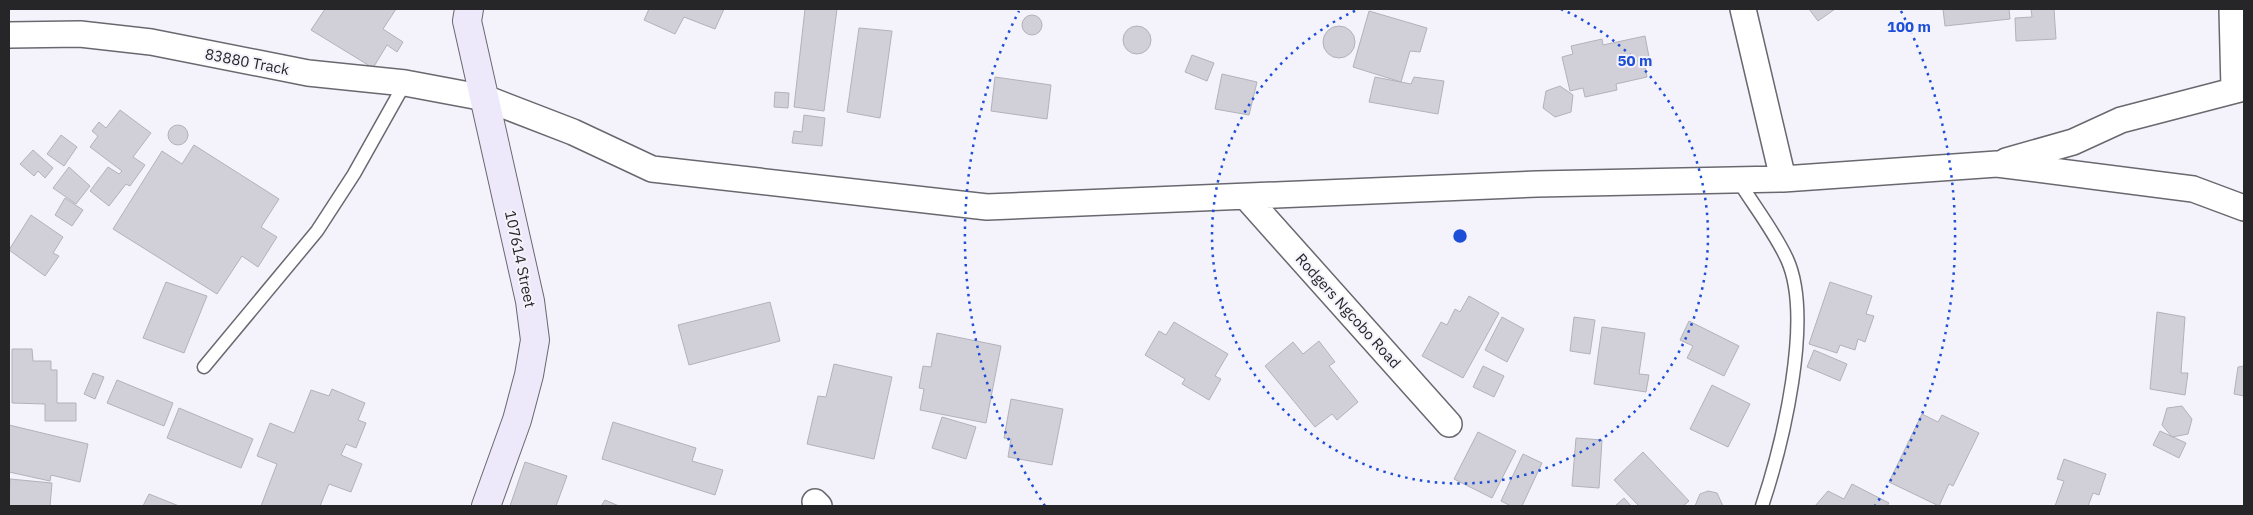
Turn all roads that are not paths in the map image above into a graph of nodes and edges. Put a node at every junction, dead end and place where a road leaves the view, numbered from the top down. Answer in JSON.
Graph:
{"nodes":[{"id":1,"x":468,"y":9,"type":"edge"},
{"id":2,"x":1743,"y":9,"type":"edge"},
{"id":3,"x":2232,"y":9,"type":"edge"},
{"id":4,"x":9,"y":35,"type":"edge"},
{"id":5,"x":405,"y":83,"type":"junction"},
{"id":6,"x":2239,"y":89,"type":"edge"},
{"id":7,"x":485,"y":98,"type":"junction"},
{"id":8,"x":1997,"y":164,"type":"junction"},
{"id":9,"x":1783,"y":179,"type":"junction"},
{"id":10,"x":1738,"y":180,"type":"junction"},
{"id":11,"x":1248,"y":198,"type":"junction"},
{"id":12,"x":2244,"y":208,"type":"edge"},
{"id":13,"x":204,"y":367,"type":"dead end"},
{"id":14,"x":1449,"y":424,"type":"dead end"},
{"id":15,"x":486,"y":506,"type":"edge"},
{"id":16,"x":1762,"y":506,"type":"edge"}],
"edges":[{"from":1,"to":7,"type":"street","name":"107614 Street"},
{"from":2,"to":9,"type":"street"},
{"from":3,"to":6,"type":"street"},
{"from":4,"to":5,"type":"street","name":"83880 Track"},
{"from":5,"to":7,"type":"street","name":"83880 Track"},
{"from":5,"to":13,"type":"lane"},
{"from":6,"to":8,"type":"street"},
{"from":7,"to":11,"type":"street","name":"83880 Track"},
{"from":7,"to":15,"type":"street","name":"107614 Street"},
{"from":8,"to":9,"type":"street","name":"83880 Track"},
{"from":8,"to":12,"type":"street"},
{"from":9,"to":10,"type":"street","name":"83880 Track"},
{"from":10,"to":11,"type":"street","name":"83880 Track"},
{"from":10,"to":16,"type":"lane"},
{"from":11,"to":14,"type":"street","name":"Rodgers Ngcobo Road"}]}
